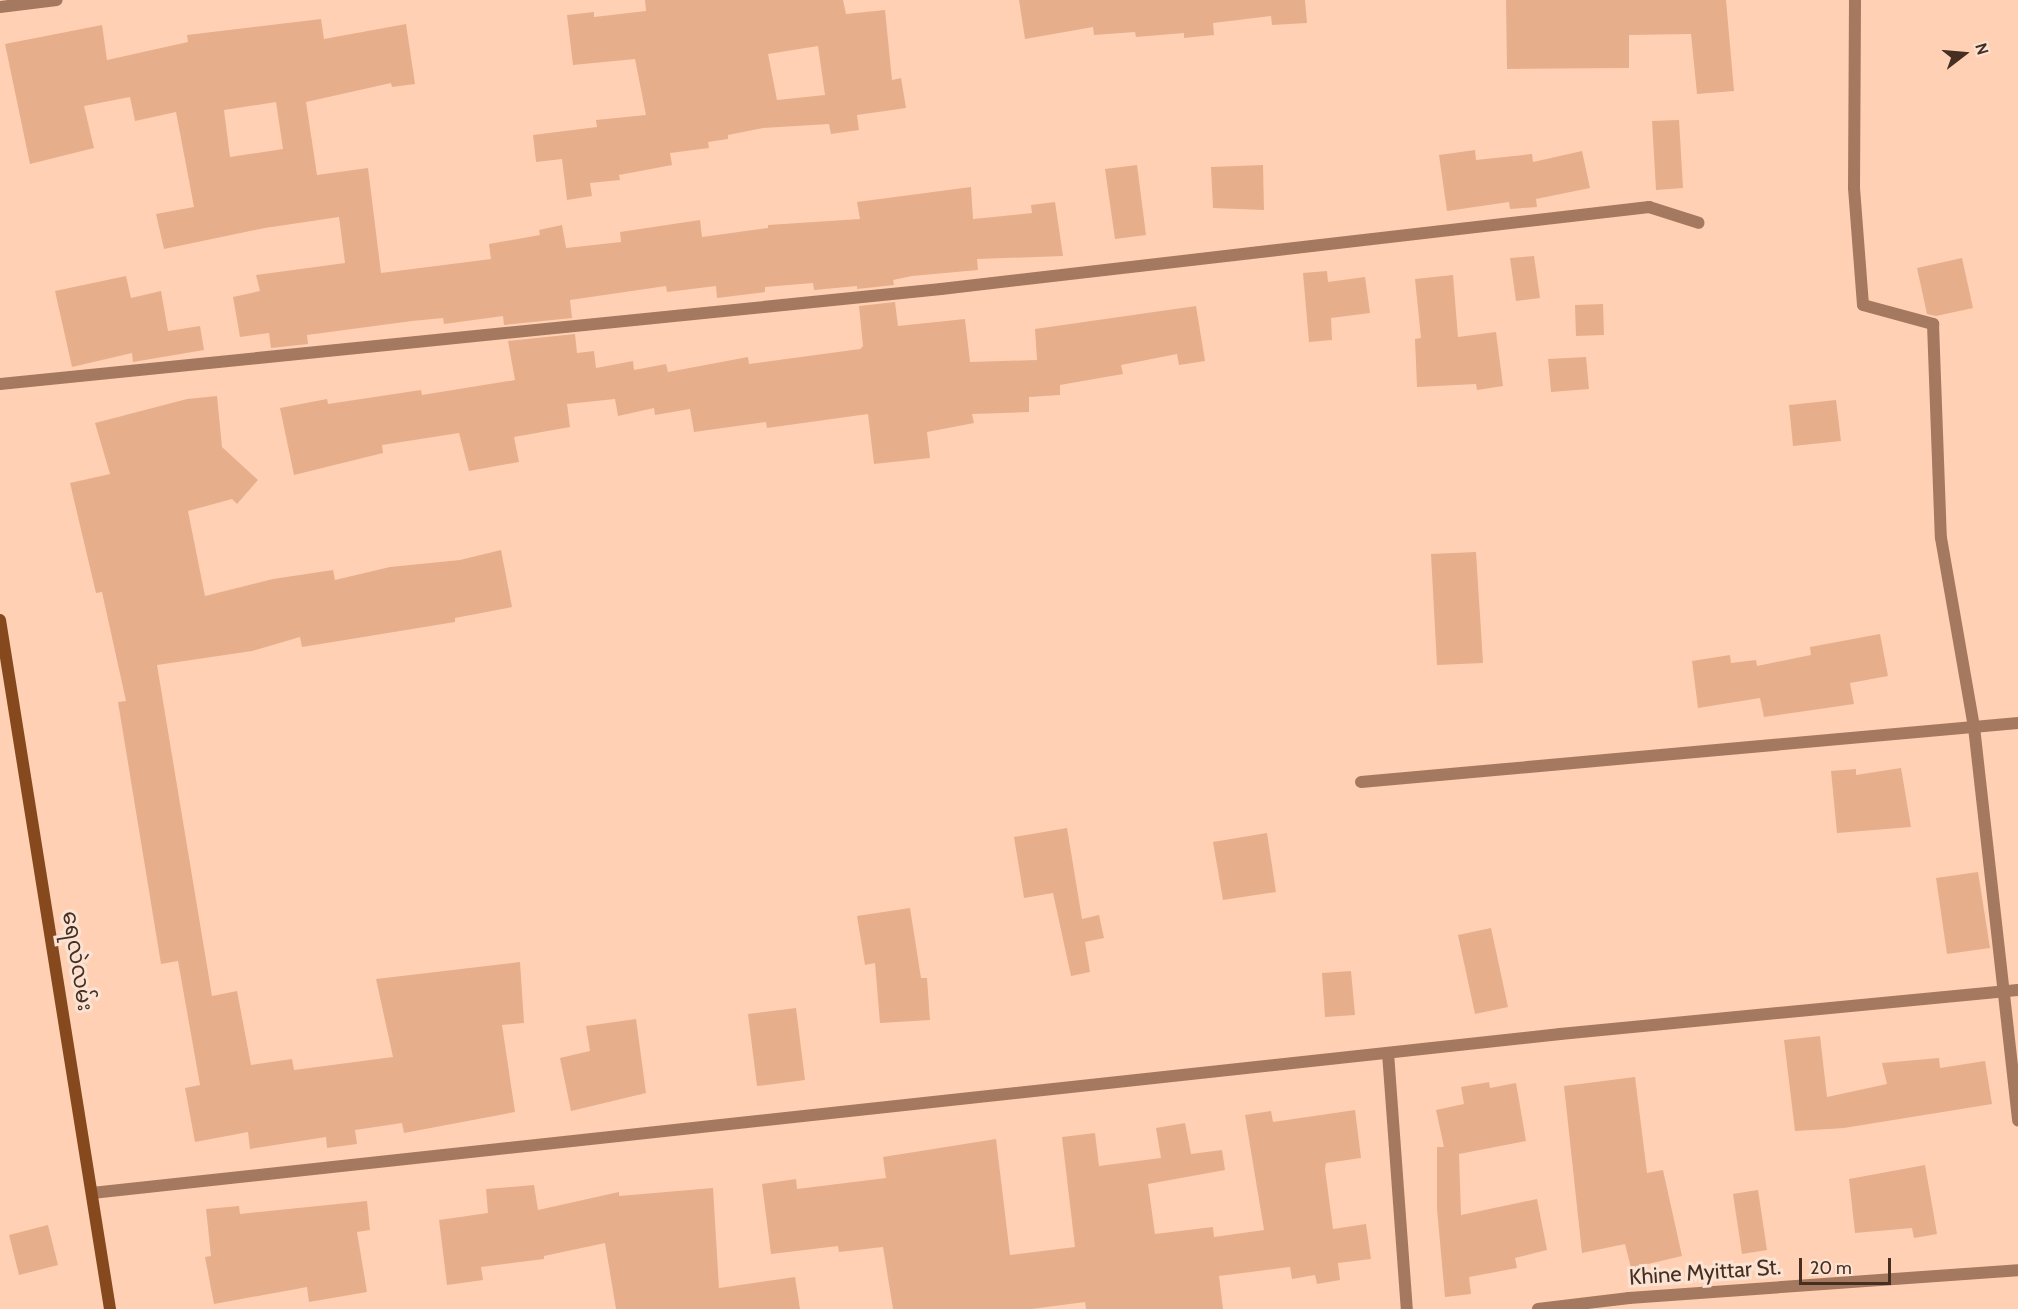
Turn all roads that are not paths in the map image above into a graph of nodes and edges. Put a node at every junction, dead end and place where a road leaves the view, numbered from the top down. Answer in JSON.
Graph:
{"nodes":[{"id":1,"x":57,"y":0,"type":"edge"},
{"id":2,"x":1855,"y":0,"type":"edge"},
{"id":3,"x":0,"y":7,"type":"edge"},
{"id":4,"x":1699,"y":223,"type":"dead end"},
{"id":5,"x":0,"y":384,"type":"edge"},
{"id":6,"x":0,"y":620,"type":"edge"},
{"id":7,"x":2018,"y":723,"type":"edge"},
{"id":8,"x":1974,"y":727,"type":"junction"},
{"id":9,"x":1362,"y":782,"type":"dead end"},
{"id":10,"x":2012,"y":991,"type":"edge"},
{"id":11,"x":1388,"y":1053,"type":"junction"},
{"id":12,"x":2018,"y":1121,"type":"edge"},
{"id":13,"x":92,"y":1193,"type":"junction"},
{"id":14,"x":2018,"y":1270,"type":"edge"},
{"id":15,"x":110,"y":1309,"type":"edge"},
{"id":16,"x":1407,"y":1309,"type":"edge"},
{"id":17,"x":1538,"y":1309,"type":"edge"}],
"edges":[{"from":1,"to":3,"type":"street"},
{"from":2,"to":8,"type":"street"},
{"from":4,"to":5,"type":"street"},
{"from":6,"to":13,"type":"main road","name":"ရေလဲလမ်း"},
{"from":7,"to":8,"type":"street"},
{"from":8,"to":9,"type":"street"},
{"from":8,"to":10,"type":"street"},
{"from":10,"to":11,"type":"street"},
{"from":10,"to":12,"type":"street"},
{"from":11,"to":13,"type":"street"},
{"from":11,"to":16,"type":"street"},
{"from":13,"to":15,"type":"main road","name":"ရေလဲလမ်း"},
{"from":14,"to":17,"type":"street","name":"Khine Myittar St."}]}
